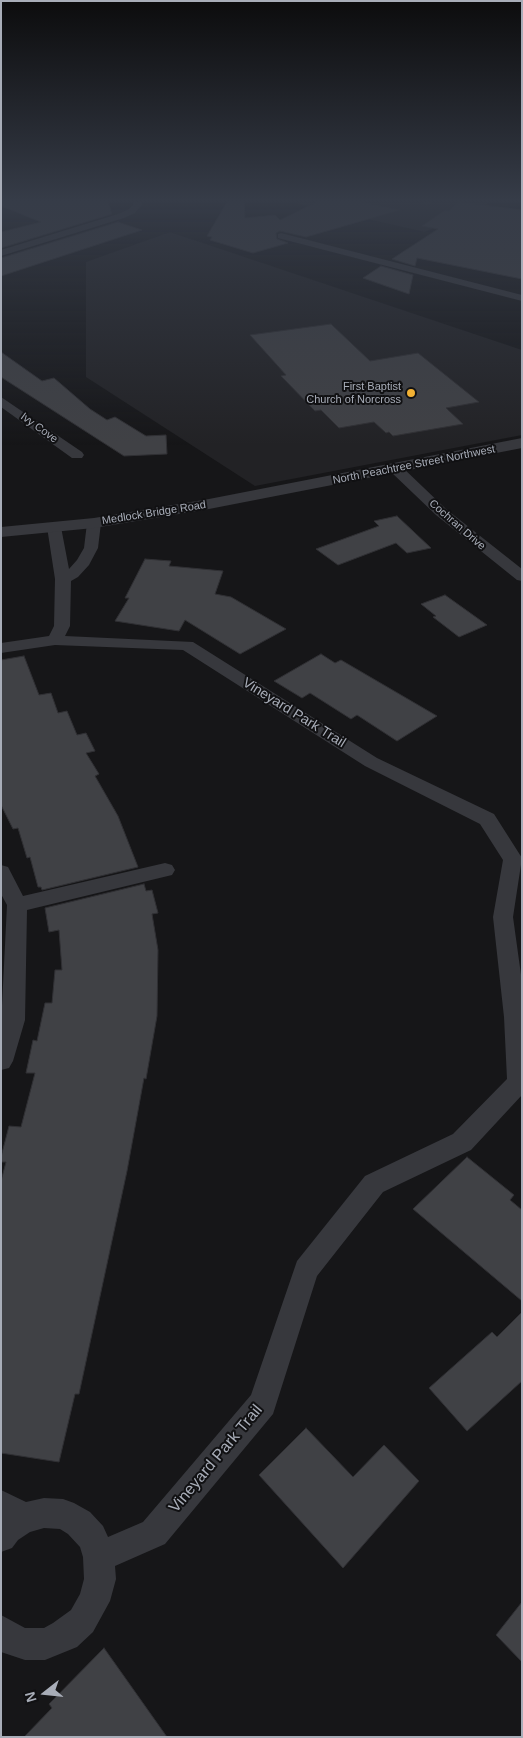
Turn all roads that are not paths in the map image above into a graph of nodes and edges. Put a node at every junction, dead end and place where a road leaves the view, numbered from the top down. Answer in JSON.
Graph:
{"nodes":[{"id":1,"x":464,"y":283,"type":"edge"},
{"id":2,"x":522,"y":298,"type":"edge"},
{"id":3,"x":1,"y":401,"type":"edge"},
{"id":4,"x":522,"y":444,"type":"edge"},
{"id":5,"x":77,"y":455,"type":"dead end"},
{"id":6,"x":396,"y":469,"type":"junction"},
{"id":7,"x":305,"y":486,"type":"joint"},
{"id":8,"x":94,"y":523,"type":"junction"},
{"id":9,"x":54,"y":527,"type":"junction"},
{"id":10,"x":1,"y":532,"type":"edge"},
{"id":11,"x":522,"y":577,"type":"edge"},
{"id":12,"x":63,"y":579,"type":"junction"},
{"id":13,"x":55,"y":640,"type":"junction"},
{"id":14,"x":1,"y":648,"type":"edge"},
{"id":15,"x":515,"y":852,"type":"edge"},
{"id":16,"x":165,"y":870,"type":"dead end"},
{"id":17,"x":1,"y":872,"type":"edge"},
{"id":18,"x":17,"y":905,"type":"junction"},
{"id":19,"x":519,"y":1039,"type":"edge"},
{"id":20,"x":1,"y":1062,"type":"edge"},
{"id":21,"x":13,"y":1511,"type":"edge"},
{"id":22,"x":1,"y":1537,"type":"edge"},
{"id":23,"x":99,"y":1557,"type":"junction"},
{"id":24,"x":1,"y":1632,"type":"edge"}],
"edges":[{"from":1,"to":2,"type":"street"},
{"from":3,"to":5,"type":"street","name":"Ivy Cove"},
{"from":4,"to":6,"type":"street","name":"North Peachtree Street Northwest"},
{"from":6,"to":7,"type":"street","name":"North Peachtree Street Northwest"},
{"from":6,"to":11,"type":"street","name":"Cochran Drive"},
{"from":7,"to":8,"type":"street","name":"Medlock Bridge Road"},
{"from":8,"to":9,"type":"street","name":"Medlock Bridge Road"},
{"from":8,"to":12,"type":"street"},
{"from":9,"to":10,"type":"street","name":"Medlock Bridge Road"},
{"from":9,"to":12,"type":"street"},
{"from":12,"to":13,"type":"street"},
{"from":13,"to":14,"type":"street","name":"Vineyard Park Trail"},
{"from":13,"to":15,"type":"street","name":"Vineyard Park Trail"},
{"from":15,"to":19,"type":"street","name":"Vineyard Park Trail"},
{"from":16,"to":18,"type":"street"},
{"from":17,"to":18,"type":"street"},
{"from":18,"to":20,"type":"street"},
{"from":19,"to":23,"type":"street","name":"Vineyard Park Trail"},
{"from":21,"to":22,"type":"street"},
{"from":21,"to":23,"type":"street"},
{"from":23,"to":24,"type":"street"}]}
